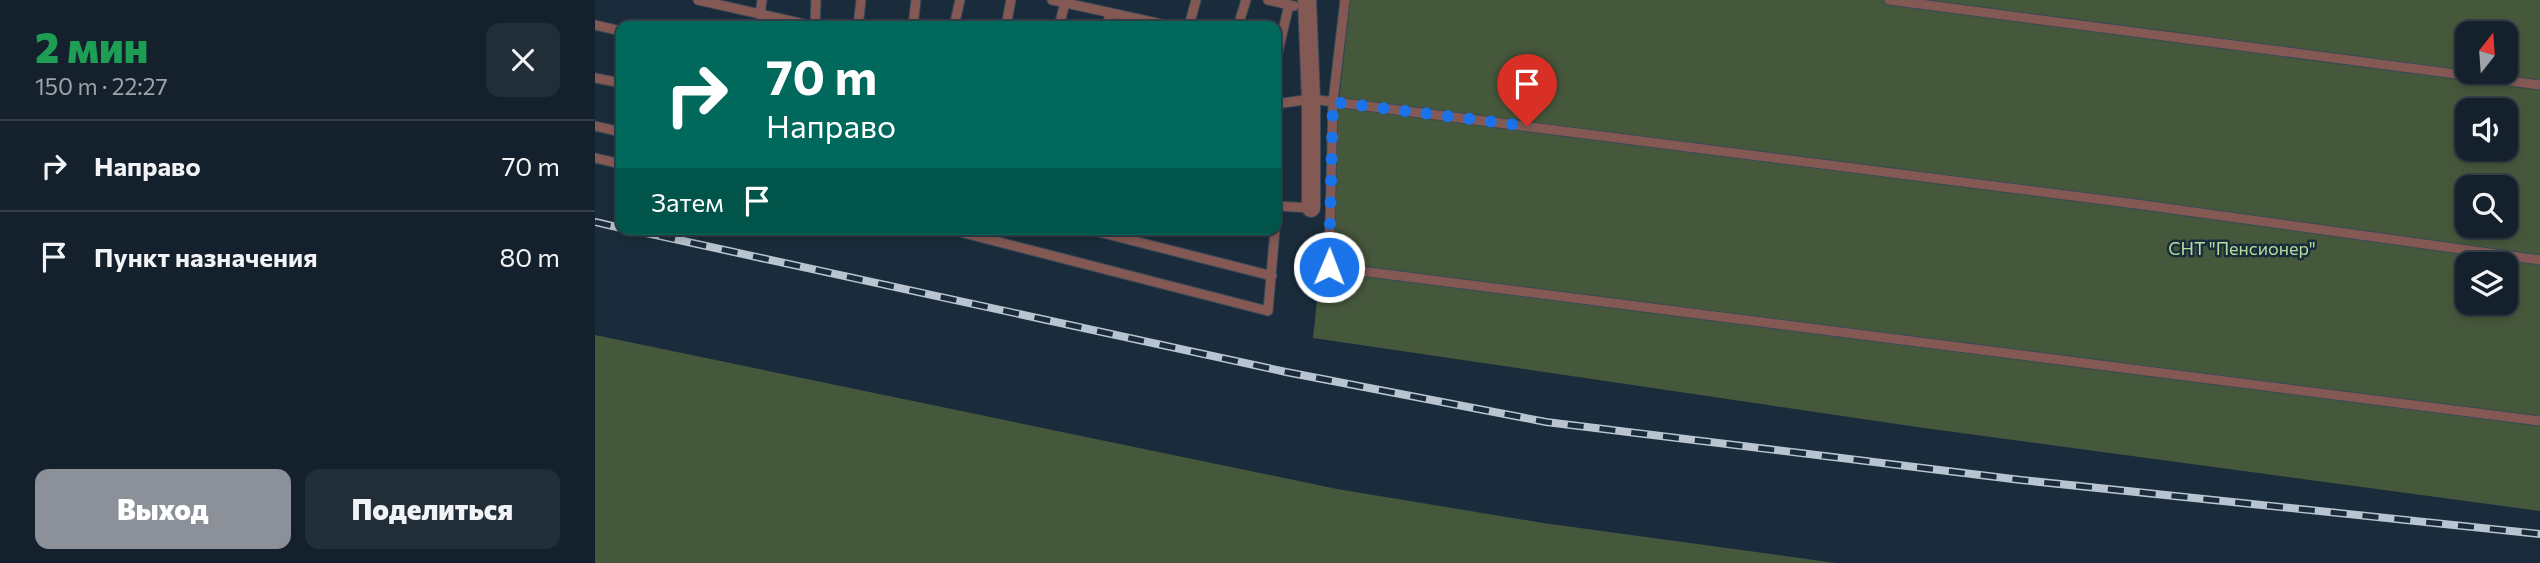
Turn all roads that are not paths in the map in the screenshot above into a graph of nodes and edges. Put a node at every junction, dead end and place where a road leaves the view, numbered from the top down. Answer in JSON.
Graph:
{"nodes":[{"id":1,"x":698,"y":0,"type":"edge"},
{"id":2,"x":762,"y":0,"type":"edge"},
{"id":3,"x":815,"y":0,"type":"edge"},
{"id":4,"x":861,"y":0,"type":"edge"},
{"id":5,"x":916,"y":0,"type":"edge"},
{"id":6,"x":960,"y":0,"type":"edge"},
{"id":7,"x":1011,"y":0,"type":"edge"},
{"id":8,"x":1052,"y":0,"type":"edge"},
{"id":9,"x":1196,"y":0,"type":"edge"},
{"id":10,"x":1245,"y":0,"type":"edge"},
{"id":11,"x":1268,"y":0,"type":"edge"},
{"id":12,"x":1345,"y":0,"type":"edge"},
{"id":13,"x":1889,"y":0,"type":"edge"},
{"id":14,"x":719,"y":3,"type":"edge"},
{"id":15,"x":1065,"y":3,"type":"junction"},
{"id":16,"x":1302,"y":5,"type":"edge"},
{"id":17,"x":1110,"y":13,"type":"junction"},
{"id":18,"x":760,"y":15,"type":"junction"},
{"id":19,"x":789,"y":21,"type":"edge"},
{"id":20,"x":814,"y":21,"type":"edge"},
{"id":21,"x":859,"y":21,"type":"edge"},
{"id":22,"x":914,"y":21,"type":"edge"},
{"id":23,"x":955,"y":21,"type":"edge"},
{"id":24,"x":1007,"y":21,"type":"edge"},
{"id":25,"x":1060,"y":21,"type":"edge"},
{"id":26,"x":1109,"y":21,"type":"edge"},
{"id":27,"x":1140,"y":21,"type":"edge"},
{"id":28,"x":1190,"y":21,"type":"edge"},
{"id":29,"x":1239,"y":21,"type":"edge"},
{"id":30,"x":595,"y":25,"type":"edge"},
{"id":31,"x":616,"y":30,"type":"edge"},
{"id":32,"x":1281,"y":49,"type":"edge"},
{"id":33,"x":595,"y":78,"type":"edge"},
{"id":34,"x":616,"y":82,"type":"edge"},
{"id":35,"x":2540,"y":85,"type":"edge"},
{"id":36,"x":1311,"y":99,"type":"junction"},
{"id":37,"x":1333,"y":102,"type":"junction"},
{"id":38,"x":1281,"y":103,"type":"edge"},
{"id":39,"x":595,"y":126,"type":"edge"},
{"id":40,"x":616,"y":131,"type":"edge"},
{"id":41,"x":595,"y":158,"type":"edge"},
{"id":42,"x":616,"y":163,"type":"edge"},
{"id":43,"x":1281,"y":206,"type":"edge"},
{"id":44,"x":1311,"y":208,"type":"joint"},
{"id":45,"x":971,"y":235,"type":"edge"},
{"id":46,"x":1111,"y":235,"type":"edge"},
{"id":47,"x":1275,"y":235,"type":"edge"},
{"id":48,"x":2540,"y":260,"type":"edge"},
{"id":49,"x":1272,"y":276,"type":"junction"},
{"id":50,"x":2540,"y":421,"type":"edge"}],
"edges":[{"from":1,"to":14,"type":"lane"},
{"from":2,"to":18,"type":"lane"},
{"from":3,"to":20,"type":"lane"},
{"from":4,"to":21,"type":"lane"},
{"from":5,"to":22,"type":"lane"},
{"from":6,"to":23,"type":"lane"},
{"from":7,"to":24,"type":"lane"},
{"from":8,"to":15,"type":"lane"},
{"from":9,"to":28,"type":"lane"},
{"from":10,"to":29,"type":"lane"},
{"from":11,"to":16,"type":"lane"},
{"from":12,"to":37,"type":"lane"},
{"from":13,"to":35,"type":"lane"},
{"from":14,"to":18,"type":"lane"},
{"from":15,"to":17,"type":"lane"},
{"from":15,"to":25,"type":"lane"},
{"from":16,"to":32,"type":"lane"},
{"from":16,"to":36,"type":"street"},
{"from":17,"to":26,"type":"lane"},
{"from":17,"to":27,"type":"lane"},
{"from":18,"to":19,"type":"lane"},
{"from":30,"to":31,"type":"lane"},
{"from":33,"to":34,"type":"lane"},
{"from":36,"to":37,"type":"lane"},
{"from":36,"to":38,"type":"lane"},
{"from":36,"to":44,"type":"street"},
{"from":37,"to":48,"type":"lane"},
{"from":37,"to":50,"type":"lane"},
{"from":39,"to":40,"type":"lane"},
{"from":41,"to":42,"type":"lane"},
{"from":43,"to":44,"type":"lane"},
{"from":45,"to":49,"type":"lane"},
{"from":46,"to":49,"type":"lane"},
{"from":47,"to":49,"type":"lane"}]}
